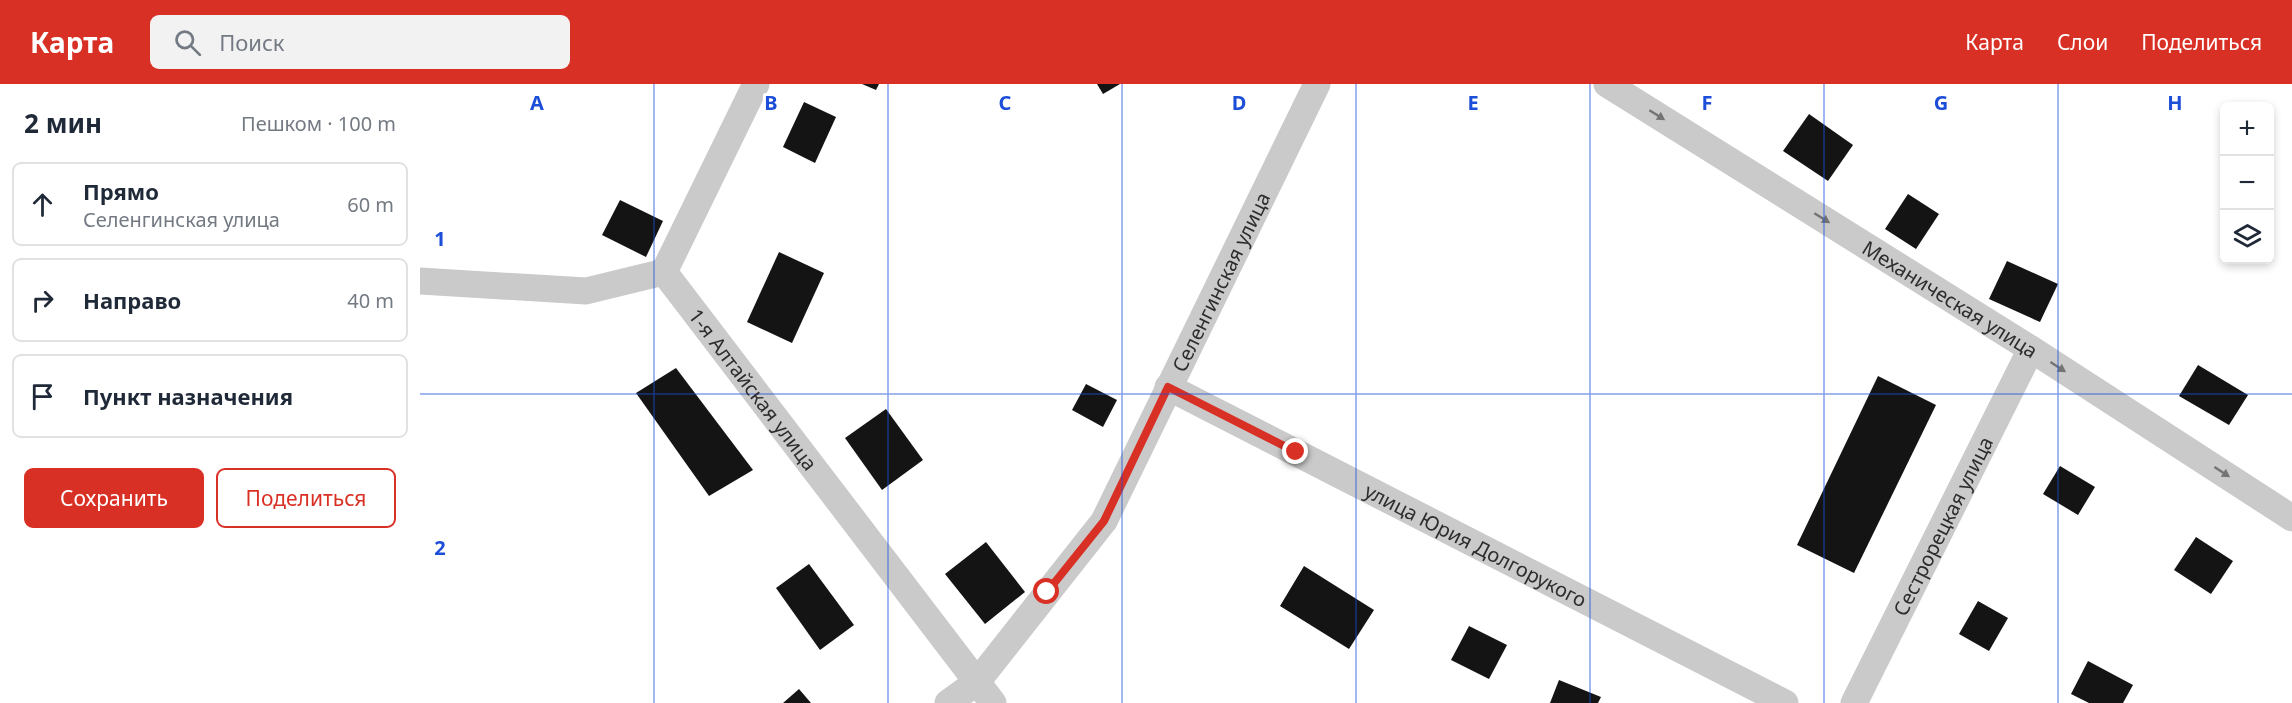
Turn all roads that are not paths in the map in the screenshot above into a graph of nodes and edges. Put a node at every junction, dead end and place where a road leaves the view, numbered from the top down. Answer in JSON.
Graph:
{"nodes":[{"id":1,"x":756,"y":84,"type":"edge"},
{"id":2,"x":1317,"y":84,"type":"edge"},
{"id":3,"x":1607,"y":84,"type":"edge"},
{"id":4,"x":664,"y":272,"type":"junction"},
{"id":5,"x":420,"y":281,"type":"edge"},
{"id":6,"x":2031,"y":349,"type":"junction"},
{"id":7,"x":1168,"y":387,"type":"junction"},
{"id":8,"x":2292,"y":518,"type":"edge"},
{"id":9,"x":977,"y":682,"type":"junction"},
{"id":10,"x":948,"y":703,"type":"edge"},
{"id":11,"x":993,"y":703,"type":"edge"},
{"id":12,"x":1785,"y":703,"type":"edge"},
{"id":13,"x":1854,"y":703,"type":"edge"}],
"edges":[{"from":1,"to":4,"type":"street"},
{"from":2,"to":7,"type":"street","name":"Селенгинская улица"},
{"from":3,"to":6,"type":"street","name":"Механическая улица","one_way":true},
{"from":4,"to":5,"type":"street"},
{"from":4,"to":9,"type":"street","name":"1-я Алтайская улица"},
{"from":6,"to":8,"type":"street","name":"Механическая улица","one_way":true},
{"from":6,"to":13,"type":"street","name":"Сестрорецкая улица"},
{"from":7,"to":9,"type":"street","name":"Селенгинская улица"},
{"from":7,"to":12,"type":"street","name":"улица Юрия Долгорукого"},
{"from":9,"to":10,"type":"street","name":"Селенгинская улица"},
{"from":9,"to":11,"type":"street","name":"1-я Алтайская улица"}]}
